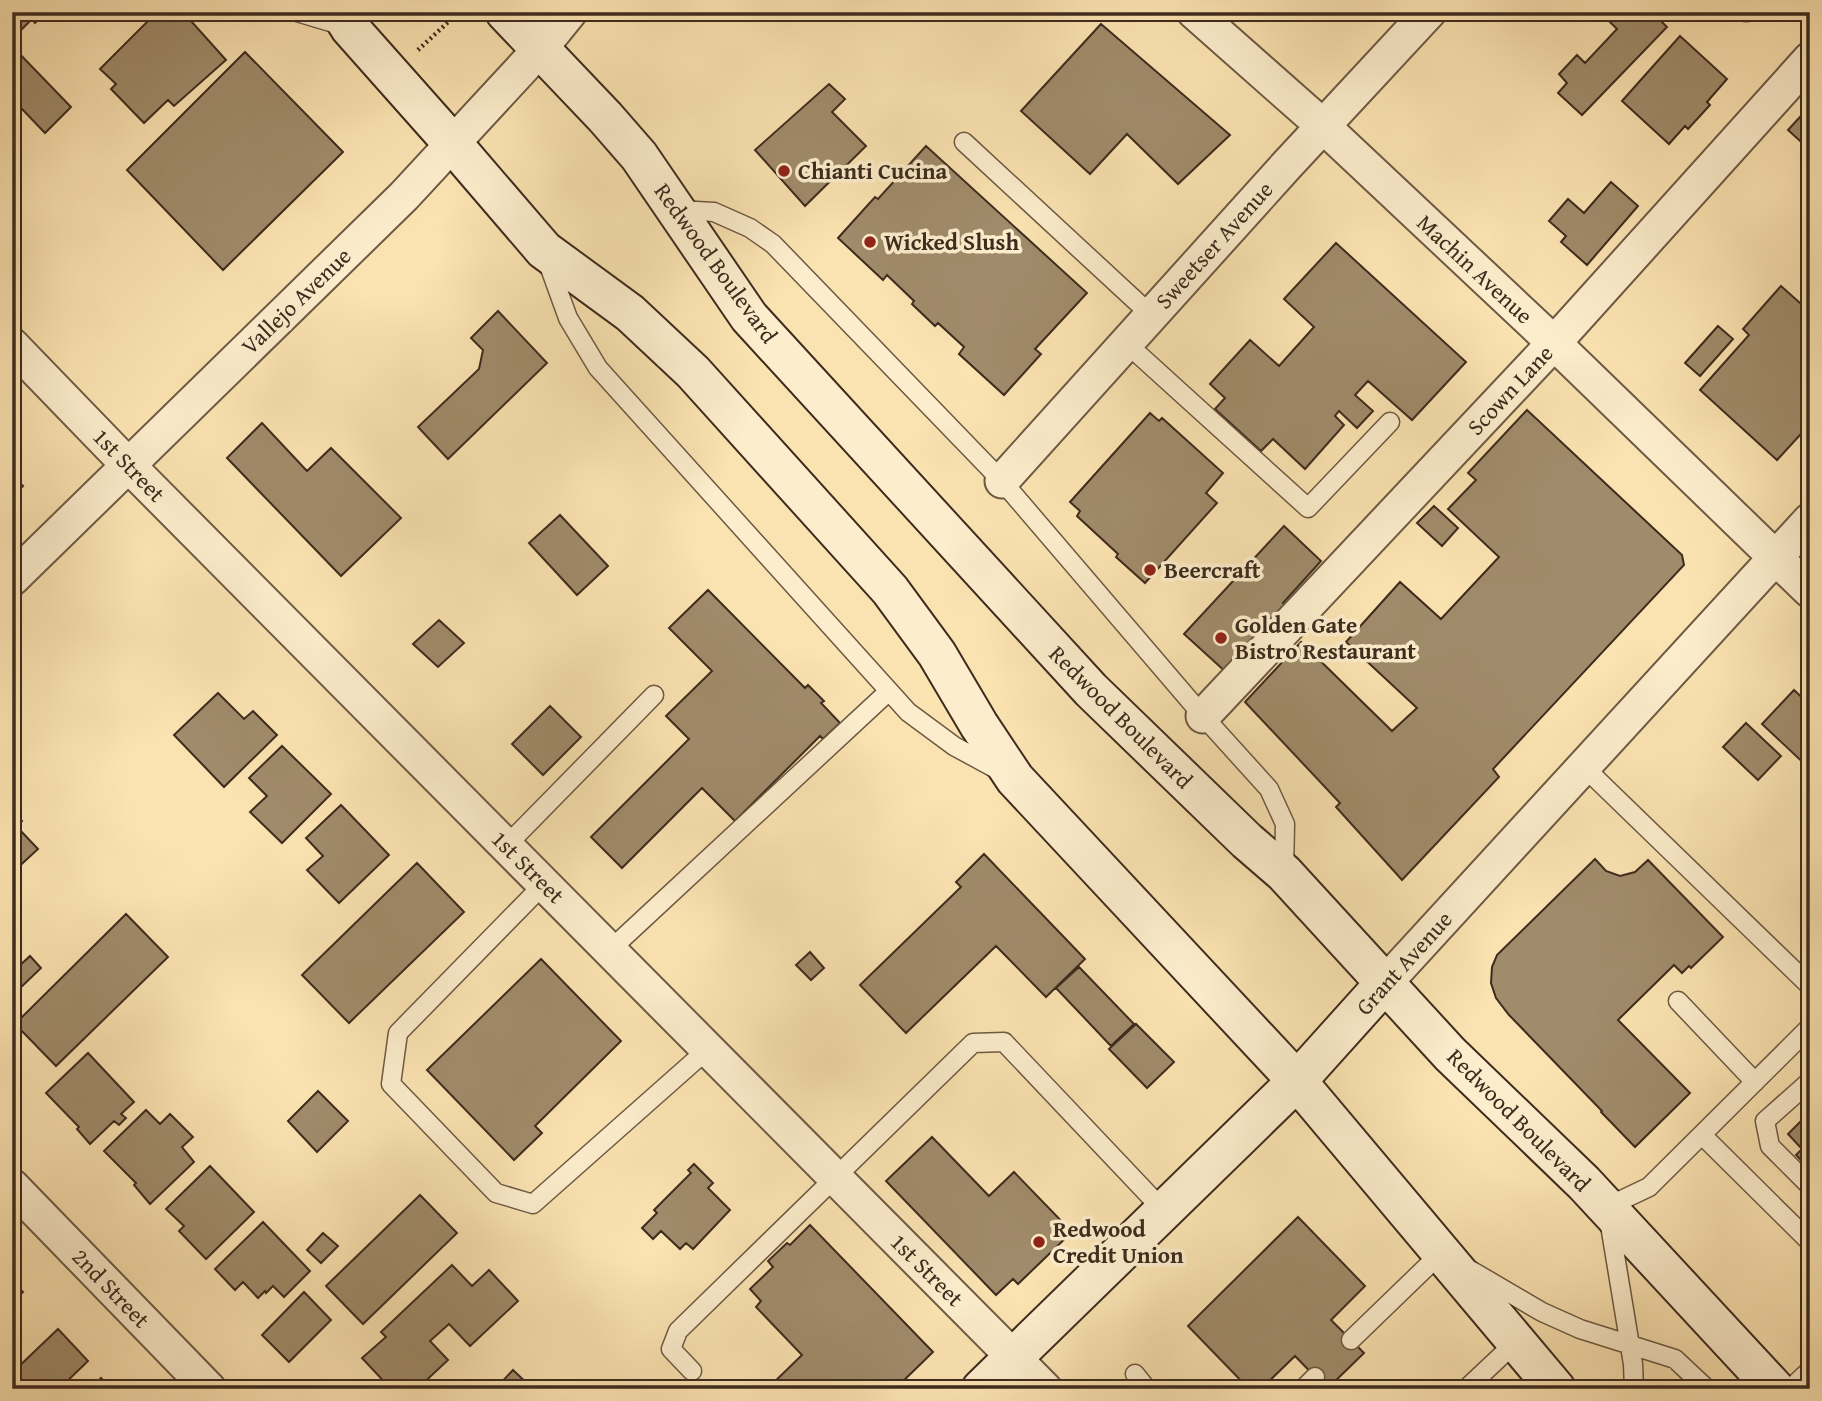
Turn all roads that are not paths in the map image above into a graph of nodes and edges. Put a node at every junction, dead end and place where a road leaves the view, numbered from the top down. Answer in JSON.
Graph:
{"nodes":[{"id":1,"x":298,"y":12,"type":"edge"},
{"id":2,"x":505,"y":12,"type":"edge"},
{"id":3,"x":570,"y":12,"type":"edge"},
{"id":4,"x":1194,"y":12,"type":"edge"},
{"id":5,"x":1429,"y":12,"type":"edge"},
{"id":6,"x":345,"y":20,"type":"edge"},
{"id":7,"x":540,"y":49,"type":"junction"},
{"id":8,"x":1810,"y":59,"type":"edge"},
{"id":9,"x":1323,"y":126,"type":"junction"},
{"id":10,"x":964,"y":142,"type":"dead end"},
{"id":11,"x":453,"y":144,"type":"junction"},
{"id":12,"x":676,"y":210,"type":"junction"},
{"id":13,"x":544,"y":250,"type":"junction"},
{"id":14,"x":1152,"y":315,"type":"junction"},
{"id":15,"x":1126,"y":343,"type":"junction"},
{"id":16,"x":1554,"y":343,"type":"junction"},
{"id":17,"x":12,"y":345,"type":"edge"},
{"id":18,"x":1390,"y":422,"type":"dead end"},
{"id":19,"x":128,"y":465,"type":"junction"},
{"id":20,"x":1002,"y":481,"type":"junction"},
{"id":21,"x":1810,"y":520,"type":"edge"},
{"id":22,"x":1775,"y":558,"type":"junction"},
{"id":23,"x":12,"y":579,"type":"edge"},
{"id":24,"x":1810,"y":592,"type":"edge"},
{"id":25,"x":889,"y":691,"type":"junction"},
{"id":26,"x":654,"y":695,"type":"dead end"},
{"id":27,"x":1203,"y":716,"type":"junction"},
{"id":28,"x":1584,"y":767,"type":"junction"},
{"id":29,"x":1015,"y":779,"type":"junction"},
{"id":30,"x":506,"y":846,"type":"junction"},
{"id":31,"x":1284,"y":873,"type":"junction"},
{"id":32,"x":544,"y":884,"type":"junction"},
{"id":33,"x":610,"y":950,"type":"junction"},
{"id":34,"x":1385,"y":982,"type":"junction"},
{"id":35,"x":1810,"y":986,"type":"edge"},
{"id":36,"x":1678,"y":1001,"type":"dead end"},
{"id":37,"x":1810,"y":1027,"type":"edge"},
{"id":38,"x":708,"y":1049,"type":"junction"},
{"id":39,"x":1297,"y":1081,"type":"junction"},
{"id":40,"x":1810,"y":1081,"type":"edge"},
{"id":41,"x":1755,"y":1082,"type":"junction"},
{"id":42,"x":1702,"y":1135,"type":"junction"},
{"id":43,"x":835,"y":1177,"type":"junction"},
{"id":44,"x":12,"y":1186,"type":"edge"},
{"id":45,"x":1810,"y":1186,"type":"edge"},
{"id":46,"x":1606,"y":1207,"type":"junction"},
{"id":47,"x":1164,"y":1211,"type":"junction"},
{"id":48,"x":1810,"y":1242,"type":"edge"},
{"id":49,"x":1442,"y":1252,"type":"junction"},
{"id":50,"x":1351,"y":1340,"type":"dead end"},
{"id":51,"x":1517,"y":1341,"type":"junction"},
{"id":52,"x":1629,"y":1345,"type":"junction"},
{"id":53,"x":1013,"y":1357,"type":"junction"},
{"id":54,"x":1810,"y":1370,"type":"edge"},
{"id":55,"x":692,"y":1371,"type":"dead end"},
{"id":56,"x":1135,"y":1374,"type":"dead end"},
{"id":57,"x":209,"y":1389,"type":"edge"},
{"id":58,"x":981,"y":1389,"type":"edge"},
{"id":59,"x":1045,"y":1389,"type":"edge"},
{"id":60,"x":1147,"y":1389,"type":"edge"},
{"id":61,"x":1466,"y":1389,"type":"edge"},
{"id":62,"x":1556,"y":1389,"type":"edge"},
{"id":63,"x":1634,"y":1389,"type":"edge"},
{"id":64,"x":1707,"y":1389,"type":"edge"},
{"id":65,"x":1775,"y":1389,"type":"edge"},
{"id":66,"x":1790,"y":1389,"type":"edge"}],
"edges":[{"from":1,"to":6,"type":"lane"},
{"from":2,"to":7,"type":"main road","name":"Redwood Boulevard"},
{"from":3,"to":7,"type":"street","name":"Vallejo Avenue"},
{"from":4,"to":9,"type":"street","name":"Machin Avenue"},
{"from":5,"to":9,"type":"street","name":"Sweetser Avenue"},
{"from":6,"to":11,"type":"main road"},
{"from":7,"to":11,"type":"street","name":"Vallejo Avenue"},
{"from":7,"to":12,"type":"main road","name":"Redwood Boulevard"},
{"from":8,"to":16,"type":"street","name":"Scown Lane"},
{"from":9,"to":14,"type":"street","name":"Sweetser Avenue"},
{"from":9,"to":16,"type":"street","name":"Machin Avenue"},
{"from":10,"to":14,"type":"lane"},
{"from":11,"to":13,"type":"main road"},
{"from":11,"to":19,"type":"street","name":"Vallejo Avenue"},
{"from":12,"to":20,"type":"lane"},
{"from":12,"to":31,"type":"main road","name":"Redwood Boulevard"},
{"from":13,"to":25,"type":"lane"},
{"from":13,"to":29,"type":"main road"},
{"from":14,"to":15,"type":"street","name":"Sweetser Avenue"},
{"from":15,"to":18,"type":"lane"},
{"from":15,"to":20,"type":"street","name":"Sweetser Avenue"},
{"from":16,"to":22,"type":"street","name":"Machin Avenue"},
{"from":16,"to":27,"type":"street","name":"Scown Lane"},
{"from":17,"to":19,"type":"street","name":"1st Street"},
{"from":19,"to":23,"type":"street","name":"Vallejo Avenue"},
{"from":19,"to":30,"type":"street","name":"1st Street"},
{"from":20,"to":27,"type":"lane"},
{"from":21,"to":22,"type":"street","name":"Grant Avenue"},
{"from":22,"to":24,"type":"street","name":"Machin Avenue"},
{"from":22,"to":28,"type":"street","name":"Grant Avenue"},
{"from":25,"to":29,"type":"lane"},
{"from":25,"to":33,"type":"lane"},
{"from":26,"to":30,"type":"lane"},
{"from":27,"to":31,"type":"lane"},
{"from":28,"to":34,"type":"street","name":"Grant Avenue"},
{"from":28,"to":35,"type":"lane"},
{"from":29,"to":39,"type":"main road"},
{"from":30,"to":32,"type":"street","name":"1st Street"},
{"from":31,"to":34,"type":"main road","name":"Redwood Boulevard"},
{"from":32,"to":33,"type":"street","name":"1st Street"},
{"from":32,"to":38,"type":"lane"},
{"from":33,"to":38,"type":"street","name":"1st Street"},
{"from":34,"to":39,"type":"main road","name":"Grant Avenue"},
{"from":34,"to":46,"type":"main road","name":"Redwood Boulevard"},
{"from":36,"to":41,"type":"lane"},
{"from":37,"to":41,"type":"lane"},
{"from":38,"to":43,"type":"street","name":"1st Street"},
{"from":39,"to":47,"type":"main road","name":"Grant Avenue"},
{"from":39,"to":49,"type":"main road"},
{"from":40,"to":45,"type":"lane"},
{"from":41,"to":42,"type":"lane"},
{"from":42,"to":46,"type":"lane"},
{"from":42,"to":48,"type":"lane"},
{"from":43,"to":47,"type":"lane"},
{"from":43,"to":53,"type":"street","name":"1st Street"},
{"from":43,"to":55,"type":"lane"},
{"from":44,"to":57,"type":"street","name":"2nd Street"},
{"from":46,"to":52,"type":"lane"},
{"from":46,"to":65,"type":"main road","name":"Redwood Boulevard"},
{"from":47,"to":53,"type":"main road","name":"Grant Avenue"},
{"from":49,"to":50,"type":"lane"},
{"from":49,"to":51,"type":"main road"},
{"from":49,"to":52,"type":"lane"},
{"from":51,"to":61,"type":"lane"},
{"from":51,"to":62,"type":"main road"},
{"from":52,"to":63,"type":"lane"},
{"from":52,"to":64,"type":"lane"},
{"from":53,"to":58,"type":"main road","name":"Grant Avenue"},
{"from":53,"to":59,"type":"street","name":"1st Street"},
{"from":54,"to":66,"type":"lane"},
{"from":56,"to":60,"type":"lane"}]}
